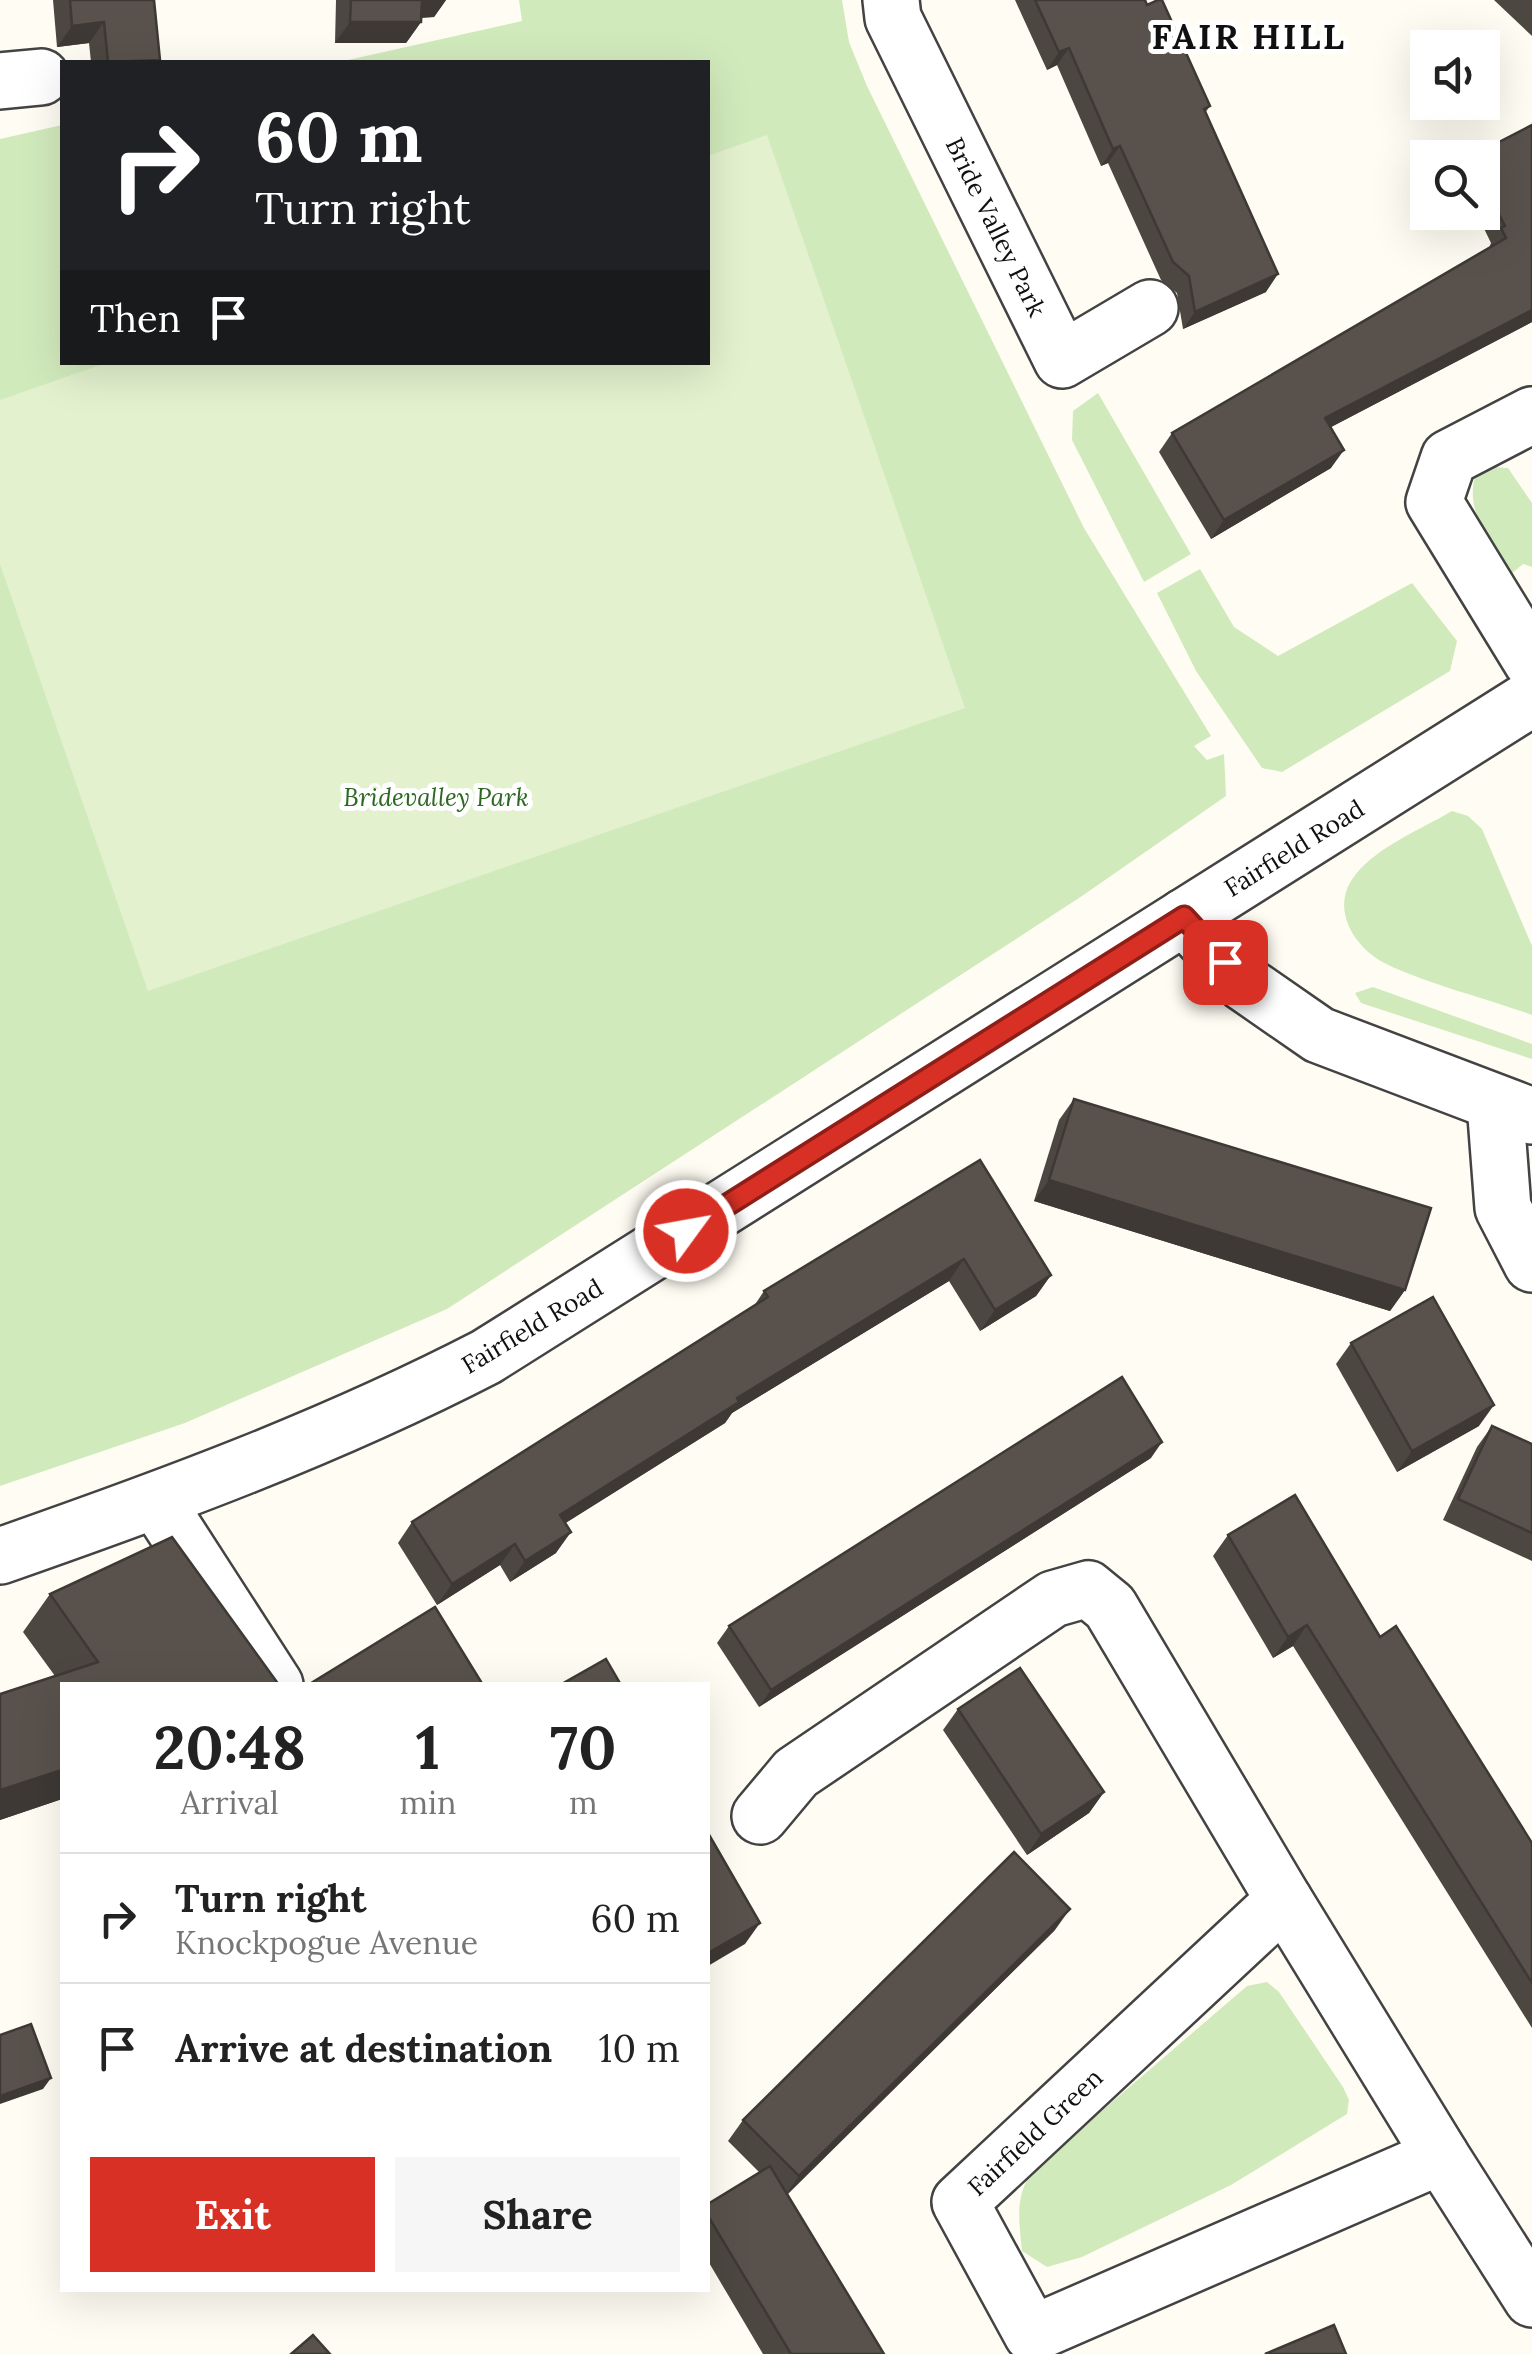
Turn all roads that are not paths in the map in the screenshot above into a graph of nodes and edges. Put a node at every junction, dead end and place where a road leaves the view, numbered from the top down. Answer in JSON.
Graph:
{"nodes":[{"id":1,"x":891,"y":0,"type":"edge"},
{"id":2,"x":1150,"y":308,"type":"dead end"},
{"id":3,"x":1532,"y":415,"type":"edge"},
{"id":4,"x":1532,"y":662,"type":"edge"},
{"id":5,"x":1532,"y":698,"type":"edge"},
{"id":6,"x":1184,"y":917,"type":"junction"},
{"id":7,"x":1514,"y":1110,"type":"edge"},
{"id":8,"x":1532,"y":1264,"type":"edge"},
{"id":9,"x":157,"y":1502,"type":"junction"},
{"id":10,"x":0,"y":1556,"type":"edge"},
{"id":11,"x":273,"y":1682,"type":"edge"},
{"id":12,"x":760,"y":1816,"type":"dead end"},
{"id":13,"x":1284,"y":1900,"type":"junction"},
{"id":14,"x":1442,"y":2156,"type":"junction"},
{"id":15,"x":1532,"y":2299,"type":"edge"}],
"edges":[{"from":1,"to":2,"type":"street","name":"Bride Valley Park"},
{"from":3,"to":4,"type":"street"},
{"from":5,"to":6,"type":"street","name":"Fairfield Road"},
{"from":6,"to":7,"type":"street"},
{"from":6,"to":9,"type":"street","name":"Fairfield Road"},
{"from":7,"to":8,"type":"street"},
{"from":9,"to":10,"type":"street","name":"Fairfield Road"},
{"from":9,"to":11,"type":"street"},
{"from":12,"to":13,"type":"street"},
{"from":13,"to":14,"type":"street"},
{"from":13,"to":14,"type":"street","name":"Fairfield Green"},
{"from":14,"to":15,"type":"street"}]}
